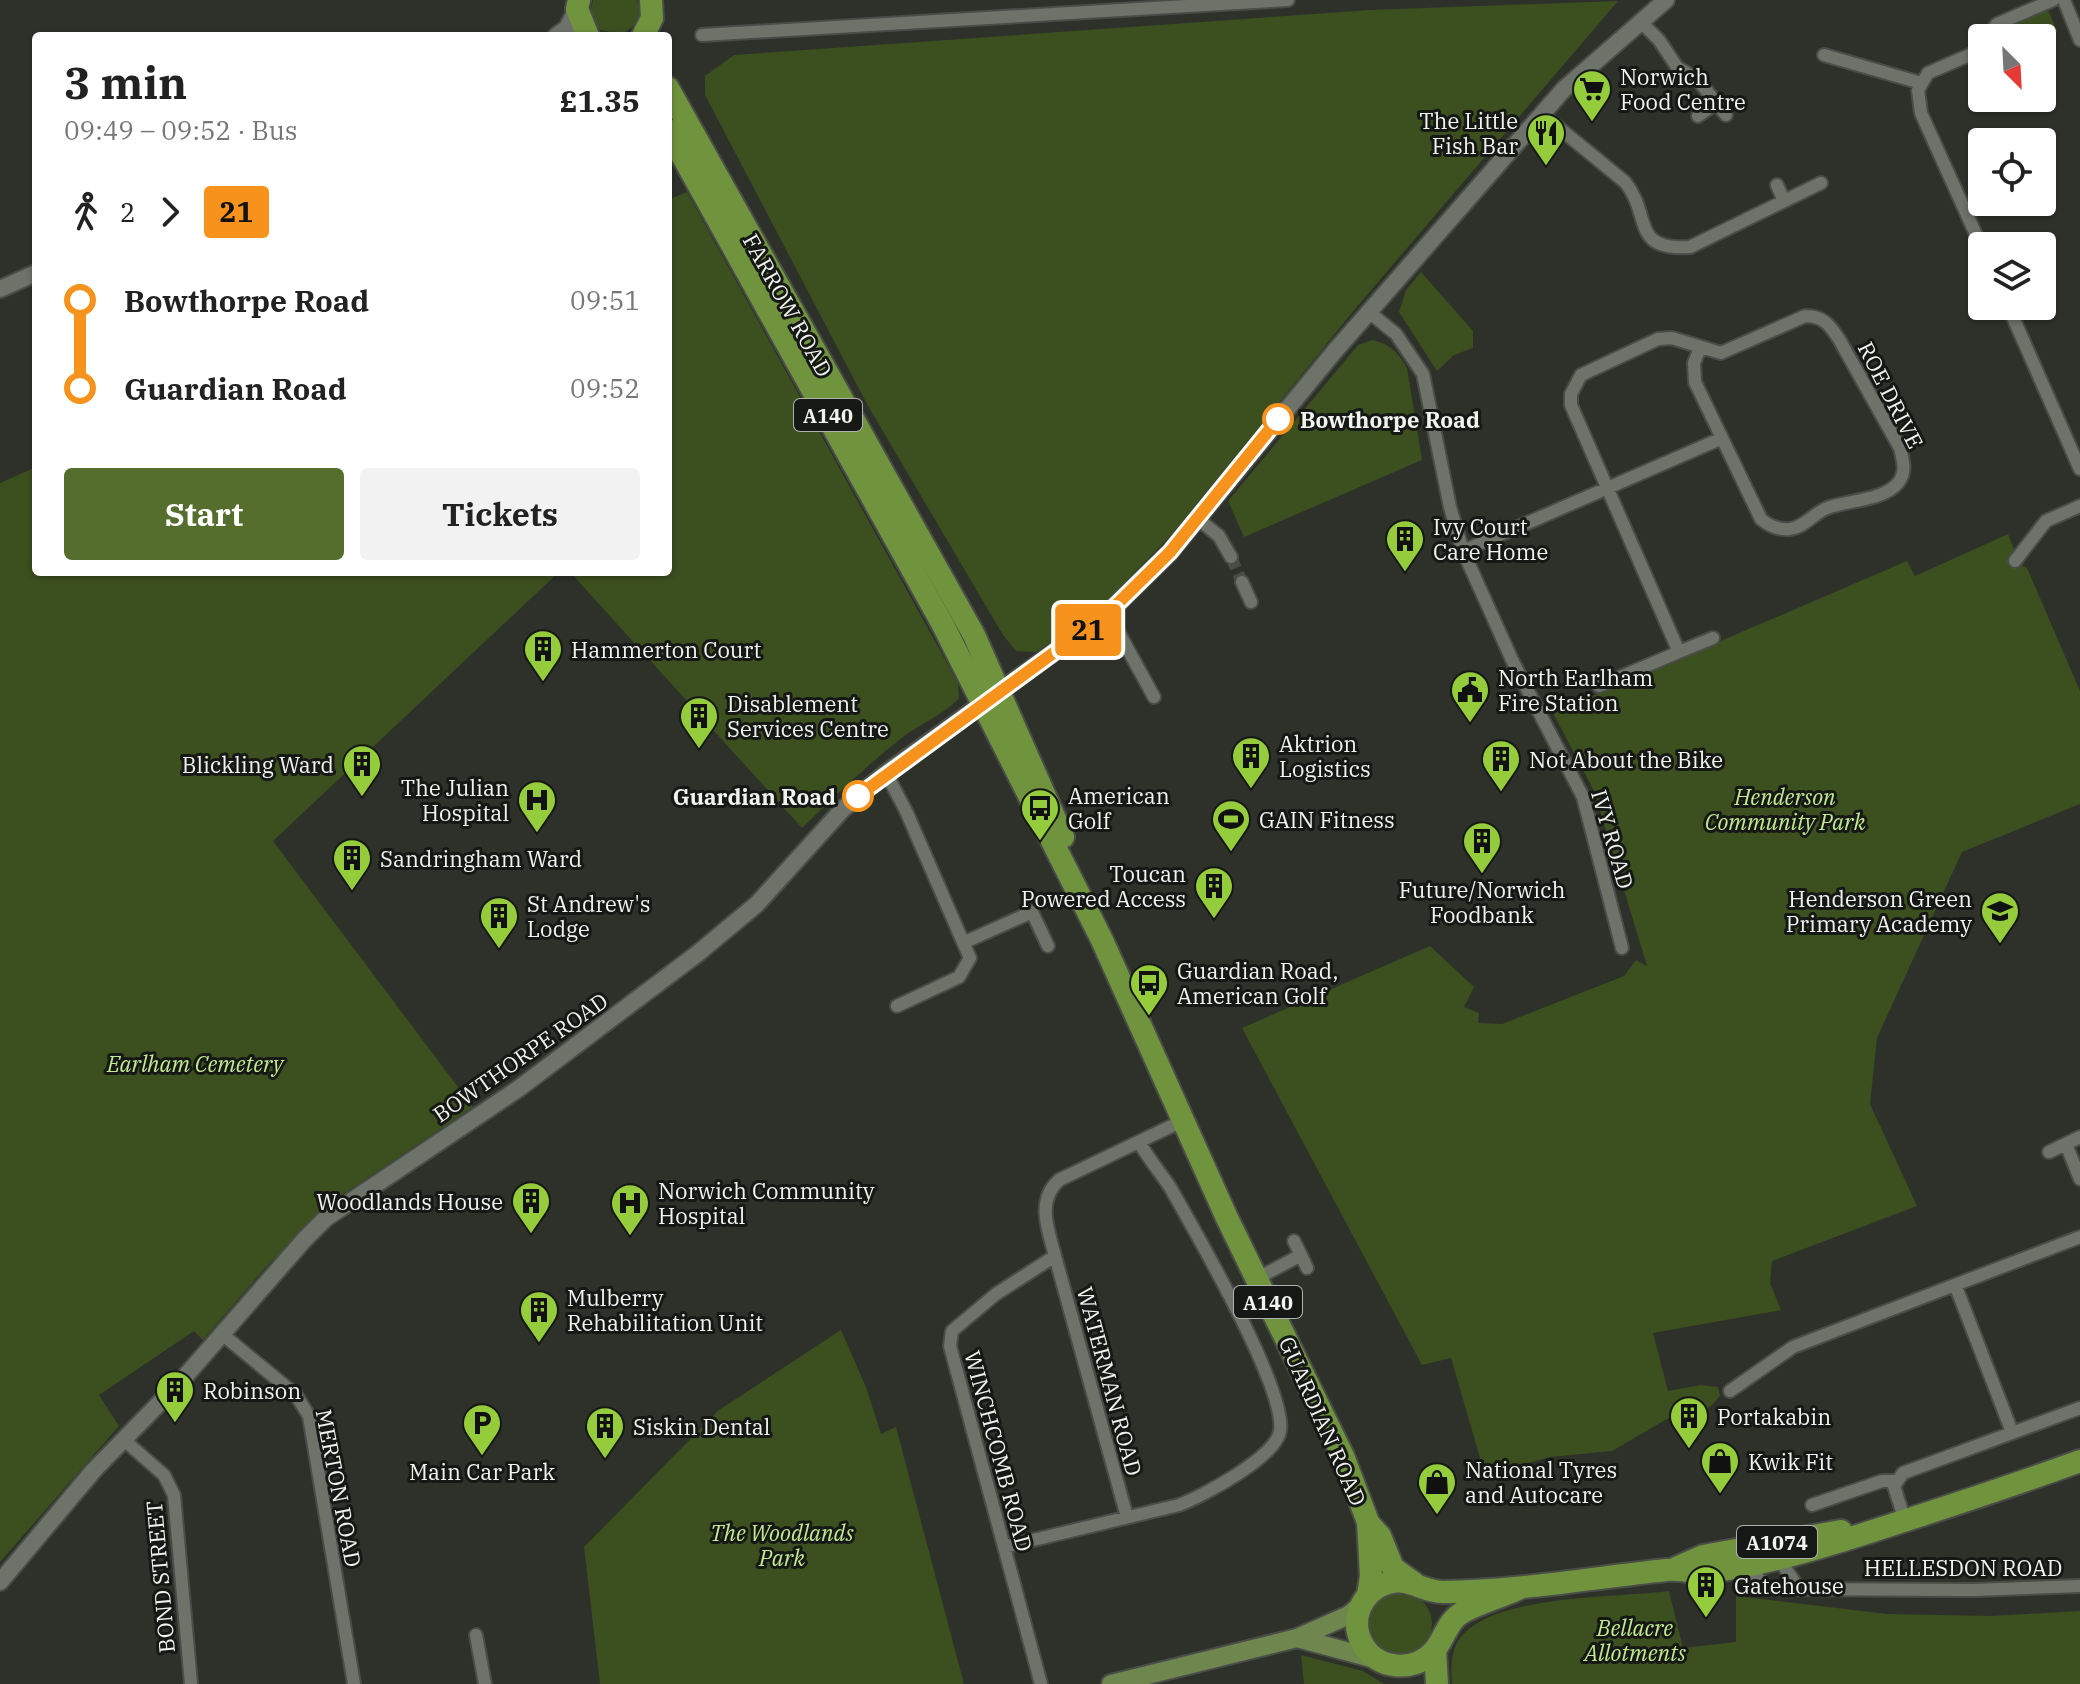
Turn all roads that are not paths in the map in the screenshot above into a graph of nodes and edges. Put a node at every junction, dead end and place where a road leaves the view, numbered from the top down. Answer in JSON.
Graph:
{"nodes":[{"id":1,"x":1288,"y":0,"type":"edge"},
{"id":2,"x":1666,"y":0,"type":"edge"},
{"id":3,"x":2053,"y":0,"type":"edge"},
{"id":4,"x":2064,"y":0,"type":"edge"},
{"id":5,"x":653,"y":2,"type":"edge"},
{"id":6,"x":578,"y":4,"type":"edge"},
{"id":7,"x":2075,"y":14,"type":"edge"},
{"id":8,"x":1640,"y":21,"type":"junction"},
{"id":9,"x":1997,"y":24,"type":"edge"},
{"id":10,"x":562,"y":32,"type":"edge"},
{"id":11,"x":587,"y":32,"type":"edge"},
{"id":12,"x":645,"y":32,"type":"edge"},
{"id":13,"x":702,"y":35,"type":"dead end"},
{"id":14,"x":2080,"y":40,"type":"edge"},
{"id":15,"x":1824,"y":55,"type":"dead end"},
{"id":16,"x":1968,"y":55,"type":"edge"},
{"id":17,"x":1921,"y":83,"type":"junction"},
{"id":18,"x":672,"y":95,"type":"edge"},
{"id":19,"x":1716,"y":103,"type":"junction"},
{"id":20,"x":1542,"y":114,"type":"junction"},
{"id":21,"x":1726,"y":115,"type":"dead end"},
{"id":22,"x":1698,"y":116,"type":"dead end"},
{"id":23,"x":672,"y":137,"type":"edge"},
{"id":24,"x":1821,"y":183,"type":"dead end"},
{"id":25,"x":1777,"y":185,"type":"dead end"},
{"id":26,"x":1784,"y":201,"type":"junction"},
{"id":27,"x":1975,"y":232,"type":"edge"},
{"id":28,"x":32,"y":275,"type":"edge"},
{"id":29,"x":0,"y":289,"type":"edge"},
{"id":30,"x":1369,"y":312,"type":"junction"},
{"id":31,"x":2014,"y":320,"type":"edge"},
{"id":32,"x":1700,"y":348,"type":"junction"},
{"id":33,"x":1720,"y":439,"type":"junction"},
{"id":34,"x":2080,"y":469,"type":"edge"},
{"id":35,"x":1608,"y":488,"type":"junction"},
{"id":36,"x":2080,"y":506,"type":"edge"},
{"id":37,"x":1197,"y":518,"type":"junction"},
{"id":38,"x":1463,"y":551,"type":"junction"},
{"id":39,"x":1231,"y":557,"type":"tunnel mouth"},
{"id":40,"x":2015,"y":561,"type":"dead end"},
{"id":41,"x":1242,"y":582,"type":"tunnel mouth"},
{"id":42,"x":1251,"y":602,"type":"dead end"},
{"id":43,"x":1108,"y":613,"type":"junction"},
{"id":44,"x":1713,"y":638,"type":"dead end"},
{"id":45,"x":1679,"y":652,"type":"junction"},
{"id":46,"x":1599,"y":686,"type":"dead end"},
{"id":47,"x":992,"y":696,"type":"junction"},
{"id":48,"x":1154,"y":697,"type":"dead end"},
{"id":49,"x":886,"y":773,"type":"junction"},
{"id":50,"x":965,"y":942,"type":"junction"},
{"id":51,"x":1048,"y":946,"type":"dead end"},
{"id":52,"x":1622,"y":948,"type":"dead end"},
{"id":53,"x":897,"y":1006,"type":"dead end"},
{"id":54,"x":1182,"y":1121,"type":"junction"},
{"id":55,"x":2080,"y":1137,"type":"edge"},
{"id":56,"x":1139,"y":1142,"type":"junction"},
{"id":57,"x":2066,"y":1144,"type":"junction"},
{"id":58,"x":2049,"y":1152,"type":"dead end"},
{"id":59,"x":2080,"y":1179,"type":"edge"},
{"id":60,"x":2080,"y":1237,"type":"edge"},
{"id":61,"x":1294,"y":1241,"type":"dead end"},
{"id":62,"x":1301,"y":1255,"type":"junction"},
{"id":63,"x":1055,"y":1256,"type":"junction"},
{"id":64,"x":1307,"y":1268,"type":"dead end"},
{"id":65,"x":1256,"y":1279,"type":"junction"},
{"id":66,"x":1956,"y":1287,"type":"junction"},
{"id":67,"x":222,"y":1334,"type":"junction"},
{"id":68,"x":1730,"y":1391,"type":"dead end"},
{"id":69,"x":2080,"y":1408,"type":"edge"},
{"id":70,"x":2012,"y":1432,"type":"junction"},
{"id":71,"x":124,"y":1440,"type":"junction"},
{"id":72,"x":2080,"y":1461,"type":"edge"},
{"id":73,"x":1895,"y":1481,"type":"junction"},
{"id":74,"x":1812,"y":1505,"type":"dead end"},
{"id":75,"x":1127,"y":1517,"type":"junction"},
{"id":76,"x":1368,"y":1522,"type":"junction"},
{"id":77,"x":1895,"y":1524,"type":"junction"},
{"id":78,"x":1004,"y":1547,"type":"junction"},
{"id":79,"x":1779,"y":1559,"type":"junction"},
{"id":80,"x":1745,"y":1565,"type":"junction"},
{"id":81,"x":1671,"y":1570,"type":"junction"},
{"id":82,"x":0,"y":1582,"type":"edge"},
{"id":83,"x":2080,"y":1586,"type":"edge"},
{"id":84,"x":1421,"y":1587,"type":"junction"},
{"id":85,"x":1798,"y":1587,"type":"junction"},
{"id":86,"x":1518,"y":1589,"type":"junction"},
{"id":87,"x":1364,"y":1600,"type":"junction"},
{"id":88,"x":476,"y":1635,"type":"dead end"},
{"id":89,"x":1297,"y":1638,"type":"junction"},
{"id":90,"x":1438,"y":1644,"type":"junction"},
{"id":91,"x":1383,"y":1662,"type":"junction"},
{"id":92,"x":191,"y":1684,"type":"edge"},
{"id":93,"x":354,"y":1684,"type":"edge"},
{"id":94,"x":485,"y":1684,"type":"edge"},
{"id":95,"x":1041,"y":1684,"type":"edge"},
{"id":96,"x":1111,"y":1684,"type":"edge"},
{"id":97,"x":1413,"y":1684,"type":"edge"},
{"id":98,"x":1437,"y":1684,"type":"edge"}],
"edges":[{"from":1,"to":13,"type":"street"},
{"from":2,"to":8,"type":"street","name":"BOWTHORPE ROAD"},
{"from":3,"to":9,"type":"street"},
{"from":4,"to":7,"type":"street"},
{"from":5,"to":12,"type":"highway"},
{"from":6,"to":10,"type":"street"},
{"from":6,"to":11,"type":"highway"},
{"from":7,"to":14,"type":"street"},
{"from":8,"to":19,"type":"street"},
{"from":8,"to":20,"type":"street","name":"BOWTHORPE ROAD"},
{"from":15,"to":17,"type":"street"},
{"from":16,"to":17,"type":"street"},
{"from":17,"to":27,"type":"street"},
{"from":18,"to":47,"type":"highway","name":"FARROW ROAD","number":"A140"},
{"from":19,"to":21,"type":"street"},
{"from":19,"to":22,"type":"street"},
{"from":20,"to":26,"type":"street"},
{"from":20,"to":30,"type":"street","name":"BOWTHORPE ROAD"},
{"from":23,"to":47,"type":"highway","name":"FARROW ROAD","number":"A140"},
{"from":24,"to":26,"type":"street"},
{"from":25,"to":26,"type":"street"},
{"from":28,"to":29,"type":"street"},
{"from":30,"to":37,"type":"street","name":"BOWTHORPE ROAD"},
{"from":30,"to":38,"type":"street","name":"IVY ROAD"},
{"from":31,"to":34,"type":"street"},
{"from":32,"to":33,"type":"street","name":"ROE DRIVE"},
{"from":32,"to":33,"type":"street","name":"ROE DRIVE"},
{"from":32,"to":35,"type":"street"},
{"from":33,"to":35,"type":"street"},
{"from":35,"to":38,"type":"street"},
{"from":35,"to":45,"type":"street"},
{"from":36,"to":40,"type":"street"},
{"from":37,"to":39,"type":"street"},
{"from":37,"to":43,"type":"street","name":"BOWTHORPE ROAD"},
{"from":38,"to":52,"type":"street","name":"IVY ROAD"},
{"from":41,"to":42,"type":"street"},
{"from":43,"to":47,"type":"street","name":"BOWTHORPE ROAD"},
{"from":43,"to":48,"type":"street"},
{"from":44,"to":45,"type":"street"},
{"from":45,"to":46,"type":"street"},
{"from":47,"to":49,"type":"street","name":"BOWTHORPE ROAD"},
{"from":47,"to":54,"type":"highway","name":"GUARDIAN ROAD","number":"A140"},
{"from":49,"to":50,"type":"street"},
{"from":49,"to":67,"type":"street","name":"BOWTHORPE ROAD"},
{"from":50,"to":51,"type":"street"},
{"from":50,"to":53,"type":"street"},
{"from":54,"to":56,"type":"street"},
{"from":54,"to":65,"type":"highway","name":"GUARDIAN ROAD","number":"A140"},
{"from":55,"to":57,"type":"street"},
{"from":56,"to":63,"type":"street"},
{"from":56,"to":75,"type":"street","name":"GUARDIAN ROAD"},
{"from":57,"to":58,"type":"street"},
{"from":57,"to":59,"type":"street"},
{"from":60,"to":66,"type":"street"},
{"from":61,"to":62,"type":"street"},
{"from":62,"to":64,"type":"street"},
{"from":62,"to":65,"type":"street"},
{"from":63,"to":75,"type":"street","name":"WATERMAN ROAD"},
{"from":63,"to":78,"type":"street","name":"WINCHCOMB ROAD"},
{"from":65,"to":76,"type":"highway","name":"GUARDIAN ROAD","number":"A140"},
{"from":66,"to":68,"type":"street"},
{"from":66,"to":70,"type":"street"},
{"from":67,"to":71,"type":"street","name":"BOWTHORPE ROAD"},
{"from":67,"to":93,"type":"street","name":"MERTON ROAD"},
{"from":69,"to":70,"type":"street"},
{"from":70,"to":73,"type":"street"},
{"from":71,"to":82,"type":"street","name":"BOWTHORPE ROAD"},
{"from":71,"to":92,"type":"street","name":"BOND STREET"},
{"from":72,"to":77,"type":"highway","number":"A1074"},
{"from":73,"to":74,"type":"street"},
{"from":73,"to":77,"type":"street"},
{"from":75,"to":78,"type":"street"},
{"from":76,"to":84,"type":"highway","name":"GUARDIAN ROAD","number":"A140"},
{"from":76,"to":87,"type":"highway","name":"GUARDIAN ROAD","number":"A140"},
{"from":77,"to":79,"type":"highway","number":"A1074"},
{"from":77,"to":81,"type":"highway","number":"A1074"},
{"from":78,"to":95,"type":"street","name":"WINCHCOMB ROAD"},
{"from":79,"to":80,"type":"highway","number":"A1074"},
{"from":79,"to":85,"type":"street"},
{"from":80,"to":81,"type":"highway","number":"A1074"},
{"from":80,"to":85,"type":"street","name":"HELLESDON ROAD"},
{"from":81,"to":86,"type":"highway","number":"A1074"},
{"from":83,"to":85,"type":"street","name":"HELLESDON ROAD"},
{"from":84,"to":86,"type":"highway","number":"A1074"},
{"from":84,"to":87,"type":"highway","number":"A1074"},
{"from":84,"to":90,"type":"highway","number":"A140"},
{"from":86,"to":90,"type":"highway","number":"A1074"},
{"from":87,"to":89,"type":"main road","number":"A1074"},
{"from":87,"to":91,"type":"highway","number":"A140"},
{"from":88,"to":94,"type":"street"},
{"from":89,"to":91,"type":"main road","number":"A1074"},
{"from":89,"to":96,"type":"main road","number":"A1074"},
{"from":90,"to":91,"type":"highway","number":"A1074"},
{"from":90,"to":98,"type":"highway","number":"A140"},
{"from":91,"to":97,"type":"highway","number":"A140"}]}
